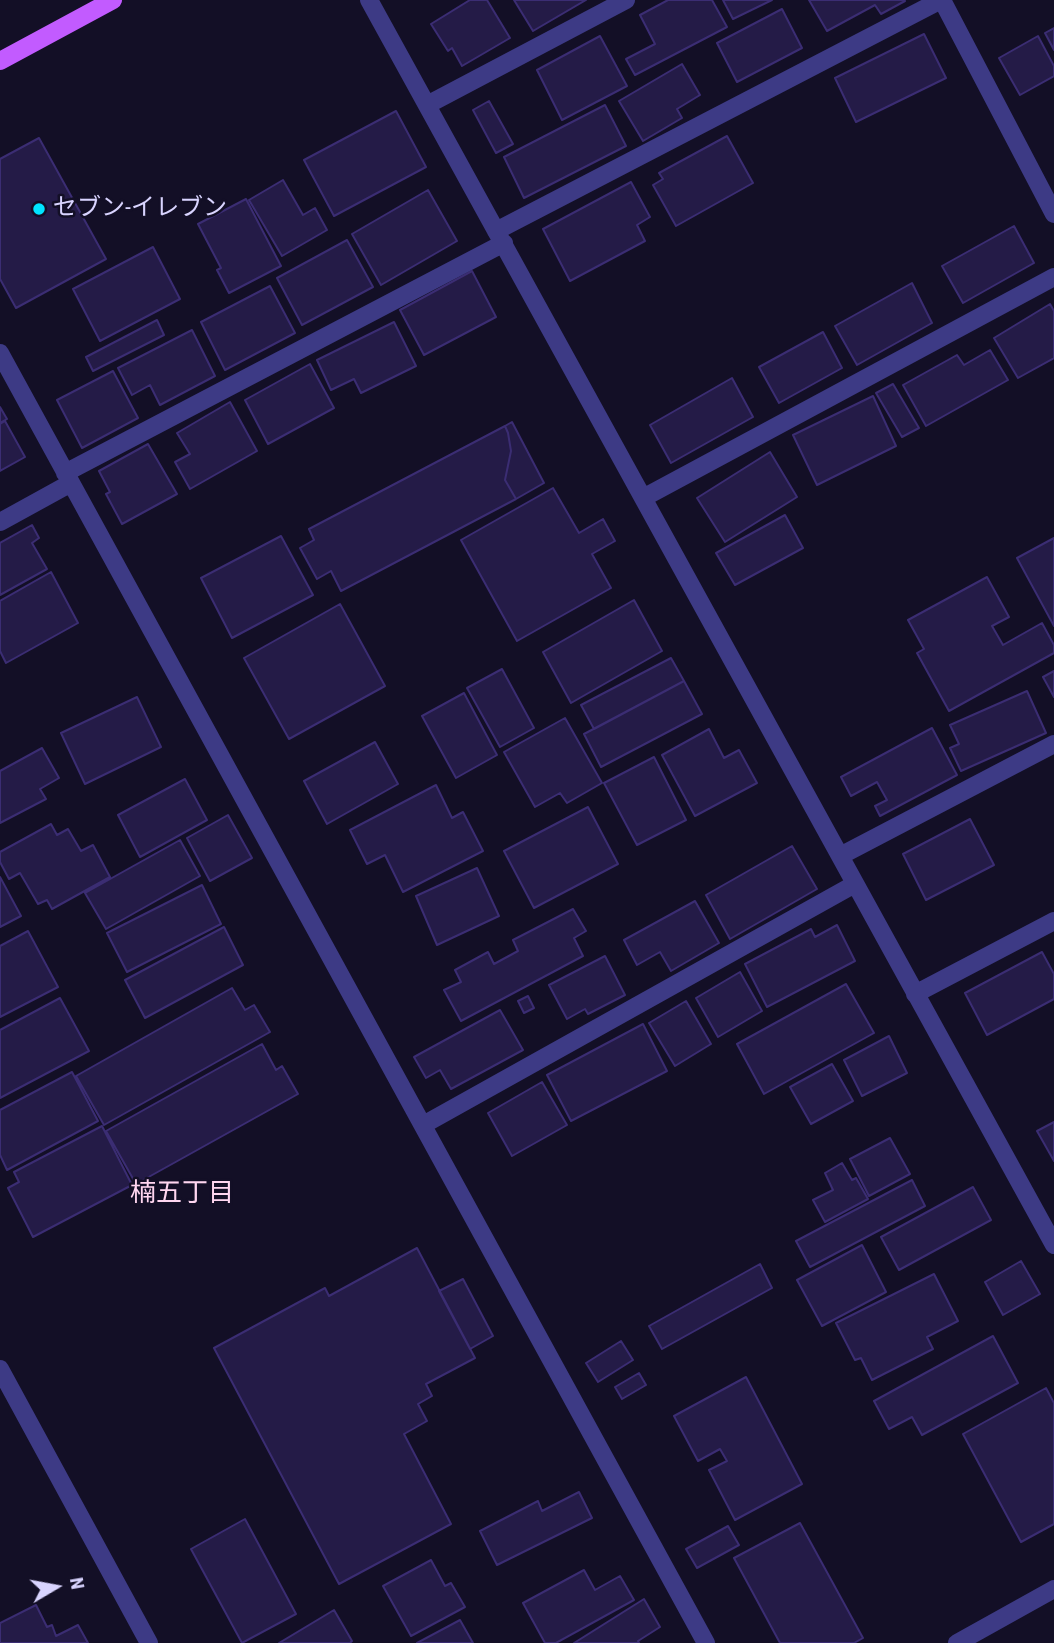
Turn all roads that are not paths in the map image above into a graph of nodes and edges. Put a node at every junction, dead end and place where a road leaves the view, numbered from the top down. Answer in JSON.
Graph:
{"nodes":[{"id":1,"x":113,"y":0,"type":"edge"},
{"id":2,"x":369,"y":0,"type":"edge"},
{"id":3,"x":626,"y":0,"type":"edge"},
{"id":4,"x":941,"y":0,"type":"edge"},
{"id":5,"x":0,"y":61,"type":"edge"},
{"id":6,"x":427,"y":105,"type":"junction"},
{"id":7,"x":1054,"y":214,"type":"edge"},
{"id":8,"x":500,"y":237,"type":"junction"},
{"id":9,"x":1054,"y":277,"type":"edge"},
{"id":10,"x":0,"y":353,"type":"edge"},
{"id":11,"x":68,"y":478,"type":"junction"},
{"id":12,"x":643,"y":498,"type":"junction"},
{"id":13,"x":0,"y":522,"type":"edge"},
{"id":14,"x":1054,"y":744,"type":"edge"},
{"id":15,"x":840,"y":856,"type":"junction"},
{"id":16,"x":855,"y":884,"type":"junction"},
{"id":17,"x":1054,"y":921,"type":"edge"},
{"id":18,"x":915,"y":994,"type":"junction"},
{"id":19,"x":423,"y":1125,"type":"junction"},
{"id":20,"x":1054,"y":1245,"type":"edge"},
{"id":21,"x":0,"y":1369,"type":"edge"},
{"id":22,"x":1054,"y":1589,"type":"edge"},
{"id":23,"x":149,"y":1643,"type":"edge"},
{"id":24,"x":706,"y":1643,"type":"edge"},
{"id":25,"x":957,"y":1643,"type":"edge"}],
"edges":[{"from":1,"to":5,"type":"main road"},
{"from":2,"to":6,"type":"street"},
{"from":3,"to":6,"type":"street"},
{"from":4,"to":7,"type":"street"},
{"from":4,"to":8,"type":"street"},
{"from":6,"to":8,"type":"street"},
{"from":8,"to":11,"type":"street"},
{"from":8,"to":12,"type":"street"},
{"from":9,"to":12,"type":"street"},
{"from":10,"to":11,"type":"street"},
{"from":11,"to":13,"type":"street"},
{"from":11,"to":19,"type":"street"},
{"from":12,"to":15,"type":"street"},
{"from":14,"to":15,"type":"street"},
{"from":15,"to":16,"type":"street"},
{"from":16,"to":18,"type":"street"},
{"from":16,"to":19,"type":"street"},
{"from":17,"to":18,"type":"street"},
{"from":18,"to":20,"type":"street"},
{"from":19,"to":24,"type":"street"},
{"from":21,"to":23,"type":"street"},
{"from":22,"to":25,"type":"street"}]}
